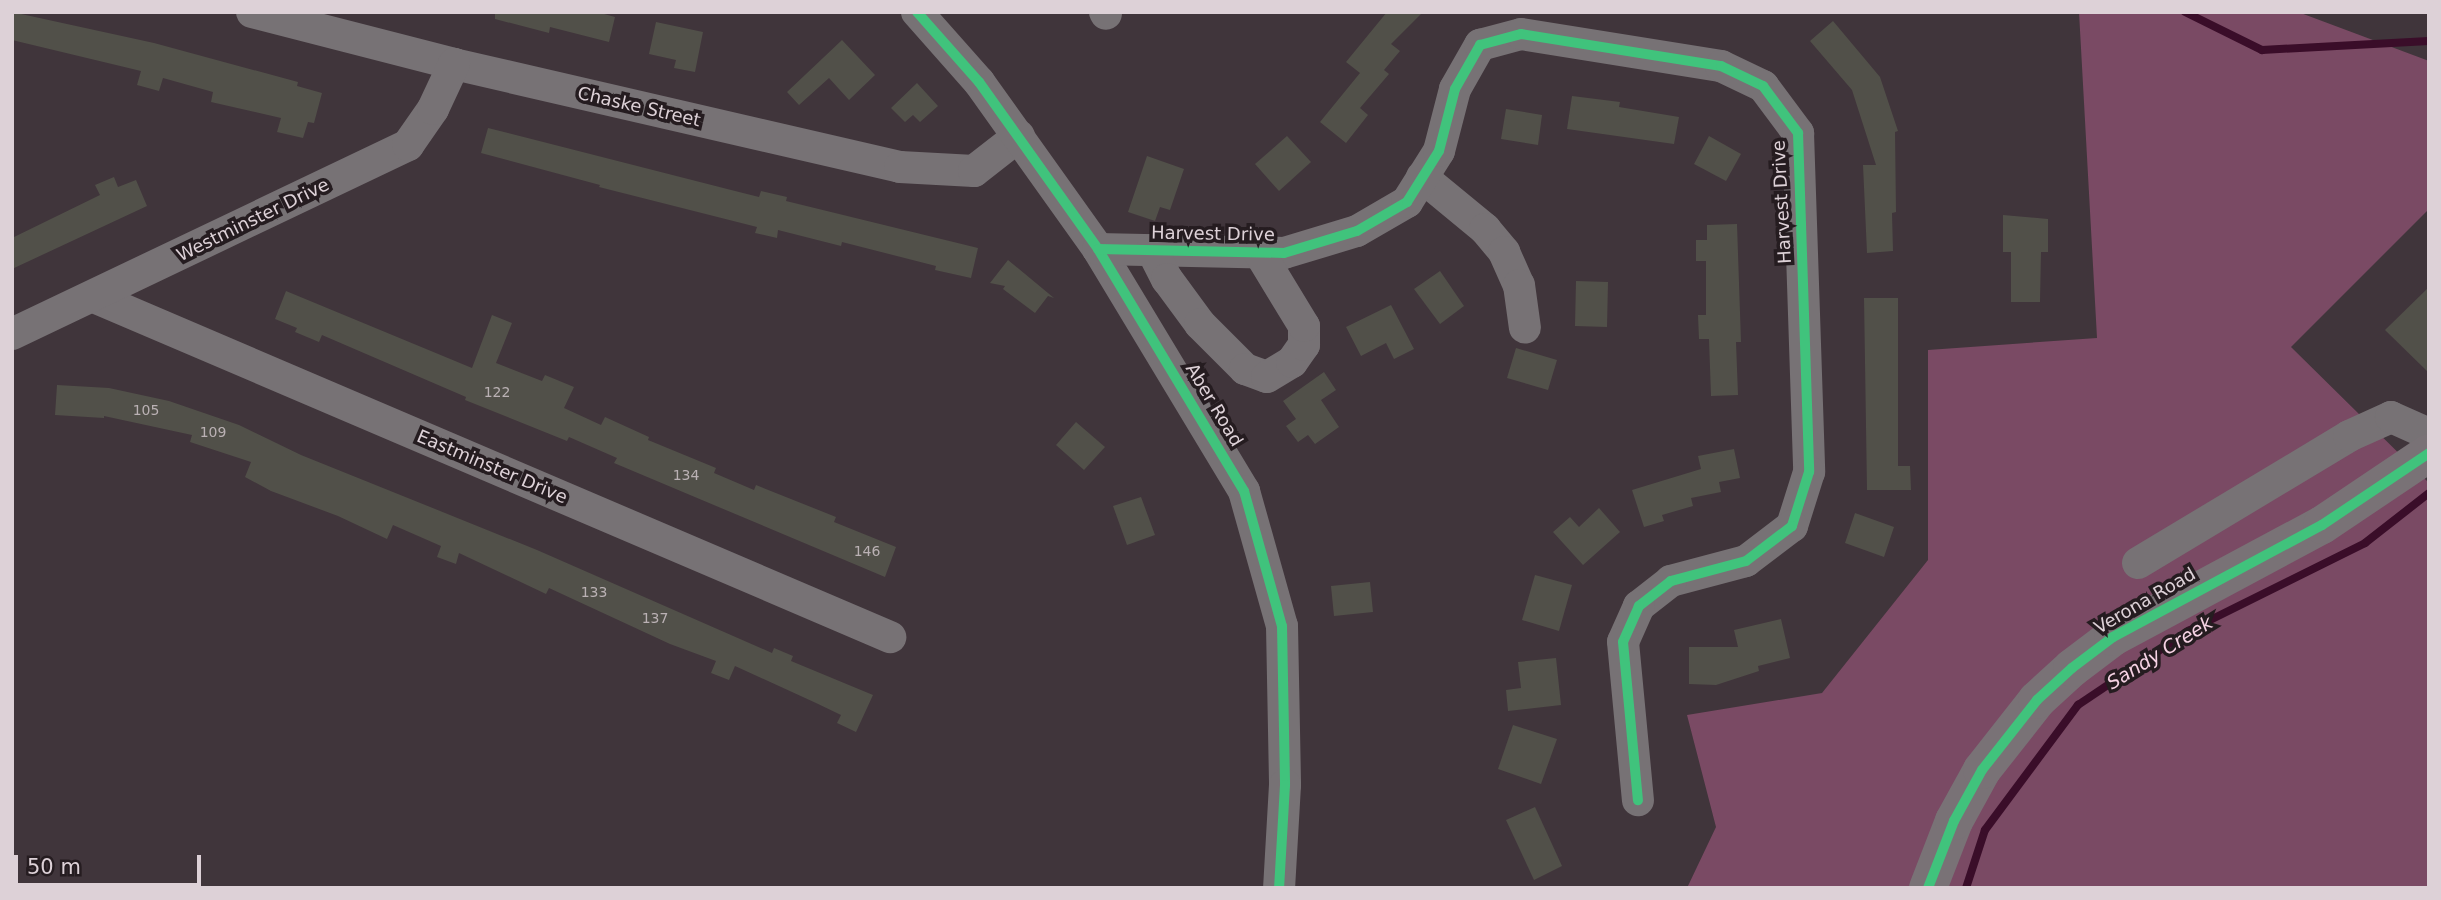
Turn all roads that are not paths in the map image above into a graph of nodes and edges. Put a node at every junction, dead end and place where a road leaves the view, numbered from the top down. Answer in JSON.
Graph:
{"nodes":[{"id":1,"x":252,"y":12,"type":"edge"},
{"id":2,"x":917,"y":12,"type":"edge"},
{"id":3,"x":454,"y":64,"type":"junction"},
{"id":4,"x":1019,"y":136,"type":"junction"},
{"id":5,"x":1422,"y":177,"type":"junction"},
{"id":6,"x":1098,"y":249,"type":"junction"},
{"id":7,"x":1152,"y":250,"type":"junction"},
{"id":8,"x":1259,"y":252,"type":"junction"},
{"id":9,"x":94,"y":297,"type":"junction"},
{"id":10,"x":1525,"y":328,"type":"dead end"},
{"id":11,"x":12,"y":334,"type":"edge"},
{"id":12,"x":2429,"y":434,"type":"edge"},
{"id":13,"x":2429,"y":453,"type":"edge"},
{"id":14,"x":2138,"y":563,"type":"dead end"},
{"id":15,"x":890,"y":637,"type":"dead end"},
{"id":16,"x":1638,"y":800,"type":"dead end"},
{"id":17,"x":1279,"y":888,"type":"edge"},
{"id":18,"x":1928,"y":888,"type":"edge"}],
"edges":[{"from":1,"to":3,"type":"street","name":"Chaske Street"},
{"from":2,"to":4,"type":"street","name":"Aber Road"},
{"from":3,"to":4,"type":"street","name":"Chaske Street"},
{"from":3,"to":9,"type":"street","name":"Westminster Drive"},
{"from":4,"to":6,"type":"street","name":"Aber Road"},
{"from":5,"to":8,"type":"street","name":"Harvest Drive"},
{"from":5,"to":10,"type":"street"},
{"from":5,"to":16,"type":"street","name":"Harvest Drive"},
{"from":6,"to":7,"type":"street","name":"Harvest Drive"},
{"from":6,"to":17,"type":"street","name":"Aber Road"},
{"from":7,"to":8,"type":"street","name":"Harvest Drive"},
{"from":7,"to":8,"type":"street"},
{"from":9,"to":11,"type":"street","name":"Westminster Drive"},
{"from":9,"to":15,"type":"street","name":"Eastminster Drive"},
{"from":12,"to":14,"type":"street"},
{"from":13,"to":18,"type":"main road","name":"Verona Road"}]}
